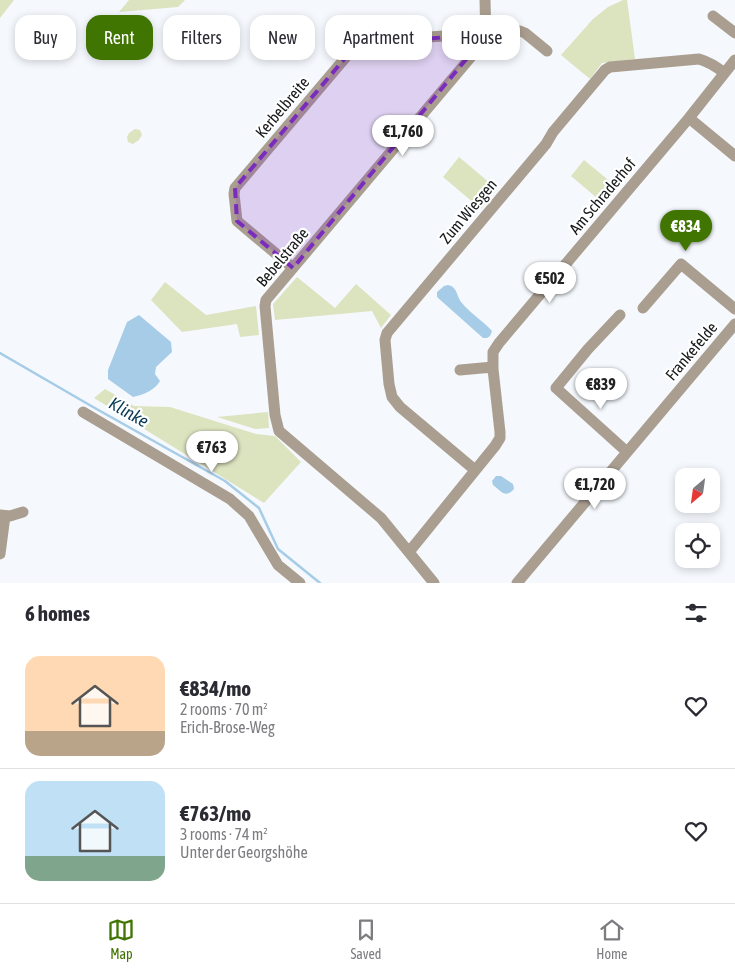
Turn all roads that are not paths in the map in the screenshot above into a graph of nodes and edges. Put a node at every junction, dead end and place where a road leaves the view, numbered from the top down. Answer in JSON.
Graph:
{"nodes":[{"id":1,"x":485,"y":0,"type":"edge"},
{"id":2,"x":486,"y":15,"type":"edge"},
{"id":3,"x":713,"y":16,"type":"dead end"},
{"id":4,"x":520,"y":32,"type":"edge"},
{"id":5,"x":735,"y":34,"type":"edge"},
{"id":6,"x":442,"y":37,"type":"edge"},
{"id":7,"x":547,"y":51,"type":"dead end"},
{"id":8,"x":468,"y":60,"type":"edge"},
{"id":9,"x":735,"y":60,"type":"edge"},
{"id":10,"x":724,"y":73,"type":"junction"},
{"id":11,"x":689,"y":118,"type":"junction"},
{"id":12,"x":735,"y":156,"type":"edge"},
{"id":13,"x":293,"y":268,"type":"junction"},
{"id":14,"x":643,"y":308,"type":"dead end"},
{"id":15,"x":735,"y":309,"type":"edge"},
{"id":16,"x":620,"y":315,"type":"dead end"},
{"id":17,"x":735,"y":324,"type":"edge"},
{"id":18,"x":492,"y":368,"type":"junction"},
{"id":19,"x":460,"y":370,"type":"dead end"},
{"id":20,"x":83,"y":412,"type":"dead end"},
{"id":21,"x":627,"y":452,"type":"junction"},
{"id":22,"x":475,"y":470,"type":"junction"},
{"id":23,"x":23,"y":512,"type":"dead end"},
{"id":24,"x":3,"y":516,"type":"edge"},
{"id":25,"x":409,"y":552,"type":"junction"},
{"id":26,"x":0,"y":554,"type":"edge"},
{"id":27,"x":300,"y":583,"type":"edge"},
{"id":28,"x":434,"y":583,"type":"edge"},
{"id":29,"x":517,"y":583,"type":"edge"}],
"edges":[{"from":1,"to":2,"type":"street"},
{"from":3,"to":5,"type":"street"},
{"from":4,"to":7,"type":"street"},
{"from":6,"to":13,"type":"street","name":"Kerbelbreite"},
{"from":8,"to":13,"type":"street","name":"Bebelstraße"},
{"from":9,"to":10,"type":"street","name":"Am Schraderhof"},
{"from":10,"to":11,"type":"street","name":"Am Schraderhof"},
{"from":10,"to":22,"type":"street","name":"Zum Wiesgen"},
{"from":11,"to":12,"type":"street"},
{"from":11,"to":18,"type":"street","name":"Am Schraderhof"},
{"from":13,"to":25,"type":"street","name":"Bebelstraße"},
{"from":14,"to":15,"type":"street"},
{"from":16,"to":21,"type":"street"},
{"from":17,"to":21,"type":"street","name":"Frankefelde"},
{"from":18,"to":19,"type":"street"},
{"from":18,"to":22,"type":"street","name":"Am Schraderhof"},
{"from":20,"to":27,"type":"street"},
{"from":21,"to":29,"type":"street","name":"Frankefelde"},
{"from":22,"to":25,"type":"street","name":"Am Schraderhof"},
{"from":23,"to":24,"type":"street"},
{"from":24,"to":26,"type":"street"},
{"from":25,"to":28,"type":"street","name":"Bebelstraße"}]}
